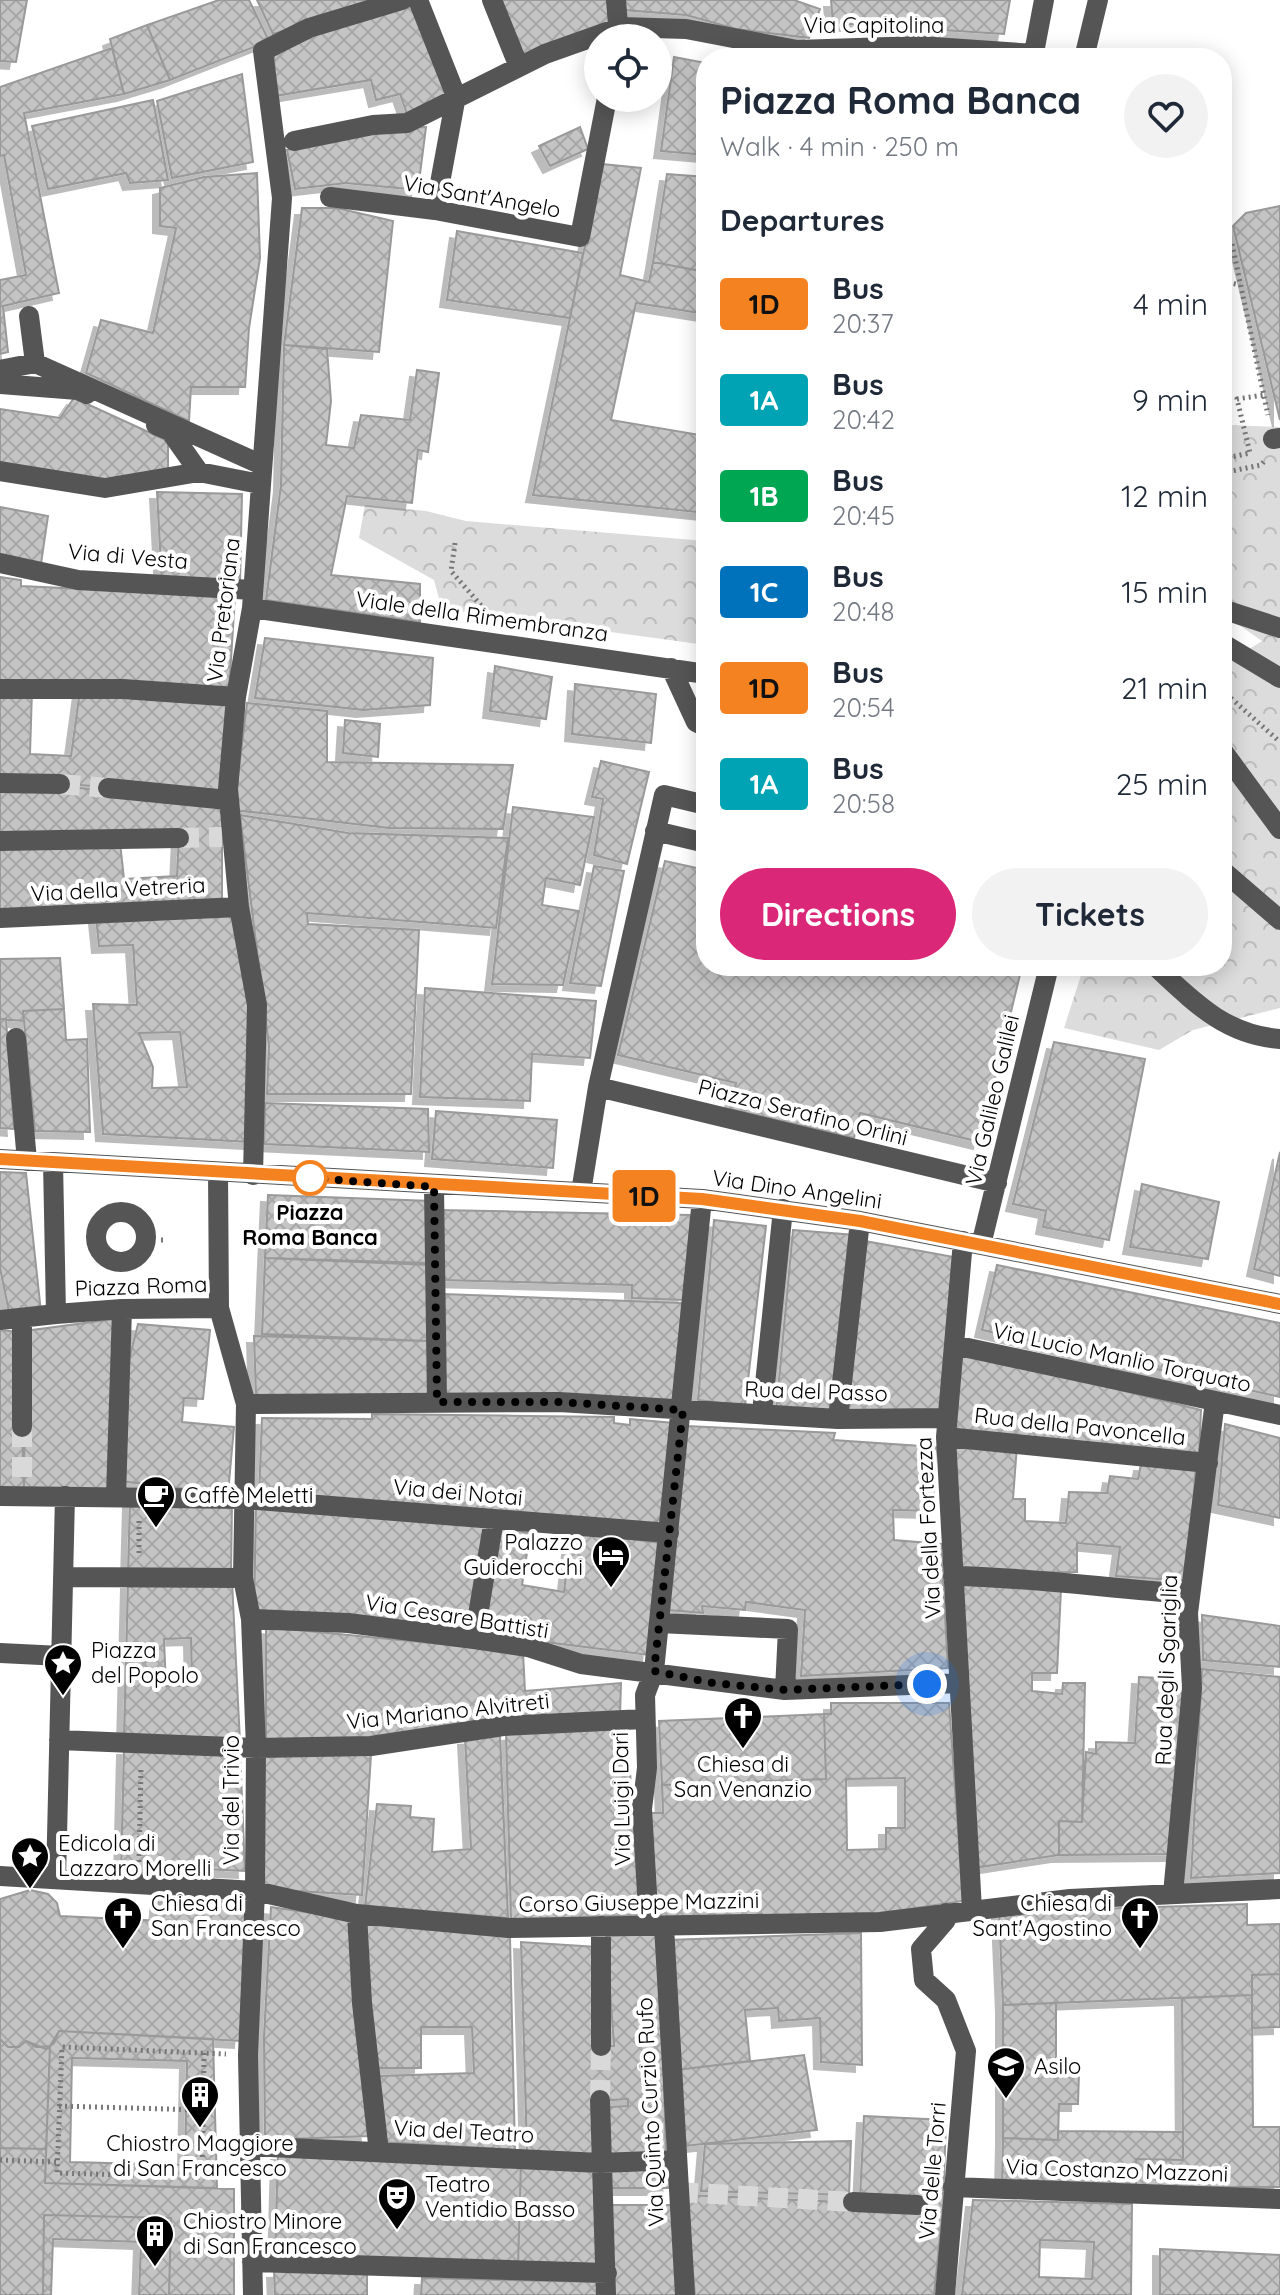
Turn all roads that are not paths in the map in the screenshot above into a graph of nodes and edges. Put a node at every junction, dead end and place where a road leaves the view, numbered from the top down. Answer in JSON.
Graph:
{"nodes":[{"id":1,"x":402,"y":0,"type":"edge"},
{"id":2,"x":418,"y":0,"type":"edge"},
{"id":3,"x":492,"y":0,"type":"edge"},
{"id":4,"x":616,"y":0,"type":"edge"},
{"id":5,"x":1044,"y":0,"type":"edge"},
{"id":6,"x":1098,"y":0,"type":"edge"},
{"id":7,"x":619,"y":24,"type":"edge"},
{"id":8,"x":672,"y":30,"type":"edge"},
{"id":9,"x":584,"y":44,"type":"edge"},
{"id":10,"x":786,"y":48,"type":"edge"},
{"id":11,"x":858,"y":48,"type":"edge"},
{"id":12,"x":942,"y":48,"type":"edge"},
{"id":13,"x":1035,"y":48,"type":"edge"},
{"id":14,"x":1086,"y":48,"type":"edge"},
{"id":15,"x":519,"y":67,"type":"junction"},
{"id":16,"x":456,"y":96,"type":"junction"},
{"id":17,"x":604,"y":112,"type":"edge"},
{"id":18,"x":294,"y":141,"type":"dead end"},
{"id":19,"x":330,"y":197,"type":"dead end"},
{"id":20,"x":435,"y":210,"type":"junction"},
{"id":21,"x":29,"y":316,"type":"dead end"},
{"id":22,"x":35,"y":363,"type":"junction"},
{"id":23,"x":0,"y":370,"type":"edge"},
{"id":24,"x":0,"y":384,"type":"edge"},
{"id":25,"x":0,"y":471,"type":"edge"},
{"id":26,"x":199,"y":472,"type":"junction"},
{"id":27,"x":261,"y":474,"type":"junction"},
{"id":28,"x":0,"y":563,"type":"edge"},
{"id":29,"x":252,"y":599,"type":"junction"},
{"id":30,"x":1232,"y":612,"type":"edge"},
{"id":31,"x":1280,"y":628,"type":"edge"},
{"id":32,"x":1232,"y":649,"type":"edge"},
{"id":33,"x":671,"y":668,"type":"junction"},
{"id":34,"x":696,"y":672,"type":"edge"},
{"id":35,"x":1280,"y":678,"type":"edge"},
{"id":36,"x":0,"y":689,"type":"edge"},
{"id":37,"x":236,"y":697,"type":"junction"},
{"id":38,"x":696,"y":722,"type":"edge"},
{"id":39,"x":1232,"y":764,"type":"edge"},
{"id":40,"x":0,"y":783,"type":"edge"},
{"id":41,"x":60,"y":784,"type":"tunnel mouth"},
{"id":42,"x":108,"y":788,"type":"tunnel mouth"},
{"id":43,"x":228,"y":800,"type":"junction"},
{"id":44,"x":696,"y":803,"type":"edge"},
{"id":45,"x":1280,"y":829,"type":"edge"},
{"id":46,"x":655,"y":831,"type":"junction"},
{"id":47,"x":179,"y":838,"type":"tunnel mouth"},
{"id":48,"x":0,"y":841,"type":"edge"},
{"id":49,"x":696,"y":841,"type":"edge"},
{"id":50,"x":1232,"y":879,"type":"edge"},
{"id":51,"x":239,"y":907,"type":"junction"},
{"id":52,"x":0,"y":918,"type":"edge"},
{"id":53,"x":1280,"y":920,"type":"edge"},
{"id":54,"x":1047,"y":976,"type":"edge"},
{"id":55,"x":1166,"y":976,"type":"edge"},
{"id":56,"x":16,"y":1038,"type":"dead end"},
{"id":57,"x":1280,"y":1039,"type":"edge"},
{"id":58,"x":598,"y":1087,"type":"junction"},
{"id":59,"x":0,"y":1159,"type":"edge"},
{"id":60,"x":27,"y":1161,"type":"junction"},
{"id":61,"x":53,"y":1162,"type":"junction"},
{"id":62,"x":218,"y":1172,"type":"junction"},
{"id":63,"x":253,"y":1175,"type":"junction"},
{"id":64,"x":997,"y":1183,"type":"junction"},
{"id":65,"x":434,"y":1187,"type":"junction"},
{"id":66,"x":581,"y":1192,"type":"junction"},
{"id":67,"x":702,"y":1199,"type":"junction"},
{"id":68,"x":783,"y":1209,"type":"junction"},
{"id":69,"x":860,"y":1221,"type":"junction"},
{"id":70,"x":972,"y":1243,"type":"junction"},
{"id":71,"x":117,"y":1270,"type":"joint"},
{"id":72,"x":1280,"y":1304,"type":"edge"},
{"id":73,"x":219,"y":1308,"type":"junction"},
{"id":74,"x":122,"y":1309,"type":"junction"},
{"id":75,"x":56,"y":1314,"type":"junction"},
{"id":76,"x":22,"y":1318,"type":"junction"},
{"id":77,"x":0,"y":1320,"type":"edge"},
{"id":78,"x":954,"y":1345,"type":"junction"},
{"id":79,"x":1215,"y":1401,"type":"junction"},
{"id":80,"x":437,"y":1402,"type":"junction"},
{"id":81,"x":246,"y":1404,"type":"junction"},
{"id":82,"x":683,"y":1410,"type":"junction"},
{"id":83,"x":762,"y":1413,"type":"junction"},
{"id":84,"x":1280,"y":1415,"type":"edge"},
{"id":85,"x":838,"y":1419,"type":"junction"},
{"id":86,"x":22,"y":1427,"type":"tunnel mouth"},
{"id":87,"x":947,"y":1427,"type":"junction"},
{"id":88,"x":1208,"y":1463,"type":"junction"},
{"id":89,"x":0,"y":1496,"type":"edge"},
{"id":90,"x":65,"y":1496,"type":"junction"},
{"id":91,"x":128,"y":1496,"type":"junction"},
{"id":92,"x":244,"y":1499,"type":"junction"},
{"id":93,"x":494,"y":1519,"type":"junction"},
{"id":94,"x":669,"y":1533,"type":"junction"},
{"id":95,"x":953,"y":1576,"type":"junction"},
{"id":96,"x":63,"y":1577,"type":"junction"},
{"id":97,"x":243,"y":1578,"type":"junction"},
{"id":98,"x":1190,"y":1594,"type":"junction"},
{"id":99,"x":660,"y":1615,"type":"junction"},
{"id":100,"x":251,"y":1619,"type":"junction"},
{"id":101,"x":474,"y":1639,"type":"junction"},
{"id":102,"x":0,"y":1653,"type":"edge"},
{"id":103,"x":61,"y":1656,"type":"junction"},
{"id":104,"x":654,"y":1671,"type":"junction"},
{"id":105,"x":959,"y":1683,"type":"junction"},
{"id":106,"x":785,"y":1690,"type":"junction"},
{"id":107,"x":644,"y":1719,"type":"junction"},
{"id":108,"x":59,"y":1740,"type":"junction"},
{"id":109,"x":256,"y":1748,"type":"junction"},
{"id":110,"x":0,"y":1876,"type":"edge"},
{"id":111,"x":56,"y":1880,"type":"junction"},
{"id":112,"x":1280,"y":1889,"type":"edge"},
{"id":113,"x":255,"y":1891,"type":"junction"},
{"id":114,"x":1173,"y":1894,"type":"junction"},
{"id":115,"x":972,"y":1910,"type":"junction"},
{"id":116,"x":946,"y":1913,"type":"junction"},
{"id":117,"x":357,"y":1914,"type":"junction"},
{"id":118,"x":601,"y":1926,"type":"junction"},
{"id":119,"x":656,"y":1926,"type":"junction"},
{"id":120,"x":601,"y":2046,"type":"tunnel mouth"},
{"id":121,"x":600,"y":2100,"type":"tunnel mouth"},
{"id":122,"x":250,"y":2146,"type":"junction"},
{"id":123,"x":379,"y":2152,"type":"junction"},
{"id":124,"x":677,"y":2160,"type":"junction"},
{"id":125,"x":600,"y":2163,"type":"junction"},
{"id":126,"x":1280,"y":2199,"type":"edge"},
{"id":127,"x":950,"y":2200,"type":"junction"},
{"id":128,"x":853,"y":2202,"type":"tunnel mouth"},
{"id":129,"x":918,"y":2205,"type":"tunnel mouth"},
{"id":130,"x":252,"y":2262,"type":"junction"},
{"id":131,"x":607,"y":2273,"type":"junction"},
{"id":132,"x":253,"y":2295,"type":"edge"},
{"id":133,"x":606,"y":2295,"type":"edge"},
{"id":134,"x":685,"y":2295,"type":"edge"},
{"id":135,"x":945,"y":2295,"type":"edge"}],
"edges":[{"from":1,"to":27,"type":"street","name":"Via Pretoriana"},
{"from":2,"to":16,"type":"street"},
{"from":3,"to":15,"type":"street"},
{"from":4,"to":7,"type":"street"},
{"from":5,"to":13,"type":"street"},
{"from":6,"to":14,"type":"street"},
{"from":8,"to":10,"type":"street","name":"Via Capitolina"},
{"from":9,"to":15,"type":"street"},
{"from":11,"to":12,"type":"street","name":"Via Capitolina"},
{"from":15,"to":16,"type":"street"},
{"from":16,"to":18,"type":"street"},
{"from":16,"to":20,"type":"street"},
{"from":17,"to":20,"type":"street","name":"Via Sant'Angelo"},
{"from":19,"to":20,"type":"street","name":"Via Sant'Angelo"},
{"from":21,"to":22,"type":"street"},
{"from":22,"to":23,"type":"street"},
{"from":22,"to":27,"type":"street"},
{"from":24,"to":26,"type":"street"},
{"from":25,"to":26,"type":"street"},
{"from":26,"to":27,"type":"street"},
{"from":27,"to":29,"type":"street","name":"Via Pretoriana"},
{"from":28,"to":29,"type":"street","name":"Via di Vesta"},
{"from":29,"to":33,"type":"street","name":"Viale della Rimembranza"},
{"from":29,"to":37,"type":"street","name":"Via Pretoriana"},
{"from":30,"to":31,"type":"street"},
{"from":32,"to":35,"type":"street"},
{"from":33,"to":34,"type":"street","name":"Viale della Rimembranza"},
{"from":33,"to":38,"type":"street"},
{"from":36,"to":37,"type":"street"},
{"from":37,"to":43,"type":"street","name":"Via Pretoriana"},
{"from":39,"to":45,"type":"street"},
{"from":40,"to":41,"type":"street"},
{"from":42,"to":43,"type":"street"},
{"from":43,"to":51,"type":"street","name":"Via Pretoriana"},
{"from":44,"to":46,"type":"street"},
{"from":46,"to":49,"type":"street"},
{"from":46,"to":58,"type":"street"},
{"from":47,"to":48,"type":"street"},
{"from":50,"to":53,"type":"street"},
{"from":51,"to":52,"type":"street","name":"Via della Vetreria"},
{"from":51,"to":63,"type":"street","name":"Via Pretoriana"},
{"from":54,"to":64,"type":"street","name":"Via Galileo Galilei"},
{"from":55,"to":57,"type":"street"},
{"from":56,"to":60,"type":"street"},
{"from":58,"to":64,"type":"street","name":"Piazza Serafino Orlini"},
{"from":58,"to":66,"type":"street"},
{"from":59,"to":60,"type":"street"},
{"from":60,"to":61,"type":"street"},
{"from":61,"to":62,"type":"street"},
{"from":61,"to":75,"type":"street","name":"Piazza Roma"},
{"from":62,"to":63,"type":"street"},
{"from":62,"to":73,"type":"street","name":"Piazza Roma"},
{"from":63,"to":65,"type":"street","name":"Via Dino Angelini"},
{"from":64,"to":70,"type":"street","name":"Via Galileo Galilei"},
{"from":65,"to":66,"type":"street","name":"Via Dino Angelini"},
{"from":65,"to":80,"type":"street"},
{"from":66,"to":67,"type":"street","name":"Via Dino Angelini"},
{"from":67,"to":68,"type":"street","name":"Via Dino Angelini"},
{"from":67,"to":82,"type":"street","name":"Via Luigi Dari"},
{"from":68,"to":69,"type":"street","name":"Via Dino Angelini"},
{"from":68,"to":83,"type":"street"},
{"from":69,"to":70,"type":"street","name":"Via Dino Angelini"},
{"from":69,"to":85,"type":"street"},
{"from":70,"to":72,"type":"street","name":"Via Dino Angelini"},
{"from":70,"to":78,"type":"street","name":"Via della Fortezza"},
{"from":71,"to":71,"type":"street","name":"Piazza Roma"},
{"from":73,"to":74,"type":"street","name":"Piazza Roma"},
{"from":73,"to":81,"type":"street","name":"Via del Trivio"},
{"from":74,"to":75,"type":"street","name":"Piazza Roma"},
{"from":74,"to":91,"type":"street"},
{"from":75,"to":76,"type":"street"},
{"from":76,"to":77,"type":"street"},
{"from":76,"to":86,"type":"street"},
{"from":78,"to":79,"type":"street","name":"Via Lucio Manlio Torquato"},
{"from":78,"to":87,"type":"street","name":"Via della Fortezza"},
{"from":79,"to":84,"type":"street","name":"Via Lucio Manlio Torquato"},
{"from":79,"to":88,"type":"street","name":"Rua degli Sgariglia"},
{"from":80,"to":81,"type":"street","name":"Rua del Passo"},
{"from":80,"to":82,"type":"street","name":"Rua del Passo"},
{"from":81,"to":92,"type":"street","name":"Via del Trivio"},
{"from":82,"to":83,"type":"street","name":"Rua del Passo"},
{"from":82,"to":94,"type":"street","name":"Via Luigi Dari"},
{"from":83,"to":85,"type":"street","name":"Rua del Passo"},
{"from":85,"to":87,"type":"street","name":"Rua del Passo"},
{"from":87,"to":88,"type":"street","name":"Rua della Pavoncella"},
{"from":87,"to":95,"type":"street","name":"Via della Fortezza"},
{"from":88,"to":98,"type":"street","name":"Rua degli Sgariglia"},
{"from":89,"to":90,"type":"street"},
{"from":90,"to":91,"type":"street"},
{"from":90,"to":96,"type":"street"},
{"from":91,"to":92,"type":"street","name":"Via dei Notai"},
{"from":92,"to":93,"type":"street","name":"Via dei Notai"},
{"from":92,"to":97,"type":"street","name":"Via del Trivio"},
{"from":93,"to":94,"type":"street","name":"Via dei Notai"},
{"from":93,"to":101,"type":"street"},
{"from":94,"to":99,"type":"street","name":"Via Luigi Dari"},
{"from":95,"to":98,"type":"street"},
{"from":95,"to":105,"type":"street","name":"Via della Fortezza"},
{"from":96,"to":97,"type":"street"},
{"from":96,"to":103,"type":"street"},
{"from":97,"to":100,"type":"street","name":"Via del Trivio"},
{"from":98,"to":114,"type":"street","name":"Rua degli Sgariglia"},
{"from":99,"to":104,"type":"street","name":"Via Luigi Dari"},
{"from":99,"to":106,"type":"street"},
{"from":100,"to":101,"type":"street","name":"Via Cesare Battisti"},
{"from":100,"to":109,"type":"street","name":"Via del Trivio"},
{"from":101,"to":104,"type":"street","name":"Via Cesare Battisti"},
{"from":102,"to":103,"type":"street"},
{"from":103,"to":108,"type":"street"},
{"from":104,"to":106,"type":"street","name":"Via Cesare Battisti"},
{"from":104,"to":107,"type":"street","name":"Via Luigi Dari"},
{"from":105,"to":106,"type":"street","name":"Via Cesare Battisti"},
{"from":105,"to":115,"type":"street","name":"Via della Fortezza"},
{"from":107,"to":109,"type":"street","name":"Via Mariano Alvitreti"},
{"from":107,"to":119,"type":"street","name":"Via Luigi Dari"},
{"from":108,"to":109,"type":"street","name":"Via Mariano Alvitreti"},
{"from":108,"to":111,"type":"street"},
{"from":109,"to":113,"type":"street","name":"Via del Trivio"},
{"from":110,"to":111,"type":"street","name":"Corso Giuseppe Mazzini"},
{"from":111,"to":113,"type":"street","name":"Corso Giuseppe Mazzini"},
{"from":112,"to":114,"type":"street","name":"Corso Giuseppe Mazzini"},
{"from":113,"to":117,"type":"street","name":"Corso Giuseppe Mazzini"},
{"from":113,"to":122,"type":"street","name":"Via del Trivio"},
{"from":114,"to":115,"type":"street","name":"Corso Giuseppe Mazzini"},
{"from":115,"to":116,"type":"street","name":"Corso Giuseppe Mazzini"},
{"from":116,"to":119,"type":"street","name":"Corso Giuseppe Mazzini"},
{"from":116,"to":127,"type":"street","name":"Via delle Torri"},
{"from":117,"to":118,"type":"street","name":"Corso Giuseppe Mazzini"},
{"from":117,"to":123,"type":"street"},
{"from":118,"to":119,"type":"street","name":"Corso Giuseppe Mazzini"},
{"from":118,"to":120,"type":"street"},
{"from":119,"to":124,"type":"street","name":"Via Quinto Curzio Rufo"},
{"from":121,"to":125,"type":"street"},
{"from":122,"to":123,"type":"street","name":"Via del Teatro"},
{"from":122,"to":130,"type":"street","name":"Via del Trivio"},
{"from":123,"to":125,"type":"street","name":"Via del Teatro"},
{"from":124,"to":125,"type":"street","name":"Via del Teatro"},
{"from":124,"to":134,"type":"street","name":"Via Quinto Curzio Rufo"},
{"from":125,"to":131,"type":"street"},
{"from":126,"to":127,"type":"street","name":"Via Costanzo Mazzoni"},
{"from":127,"to":135,"type":"street","name":"Via delle Torri"},
{"from":128,"to":129,"type":"street"},
{"from":130,"to":131,"type":"street"},
{"from":130,"to":132,"type":"street","name":"Via del Trivio"},
{"from":131,"to":133,"type":"street"}]}
